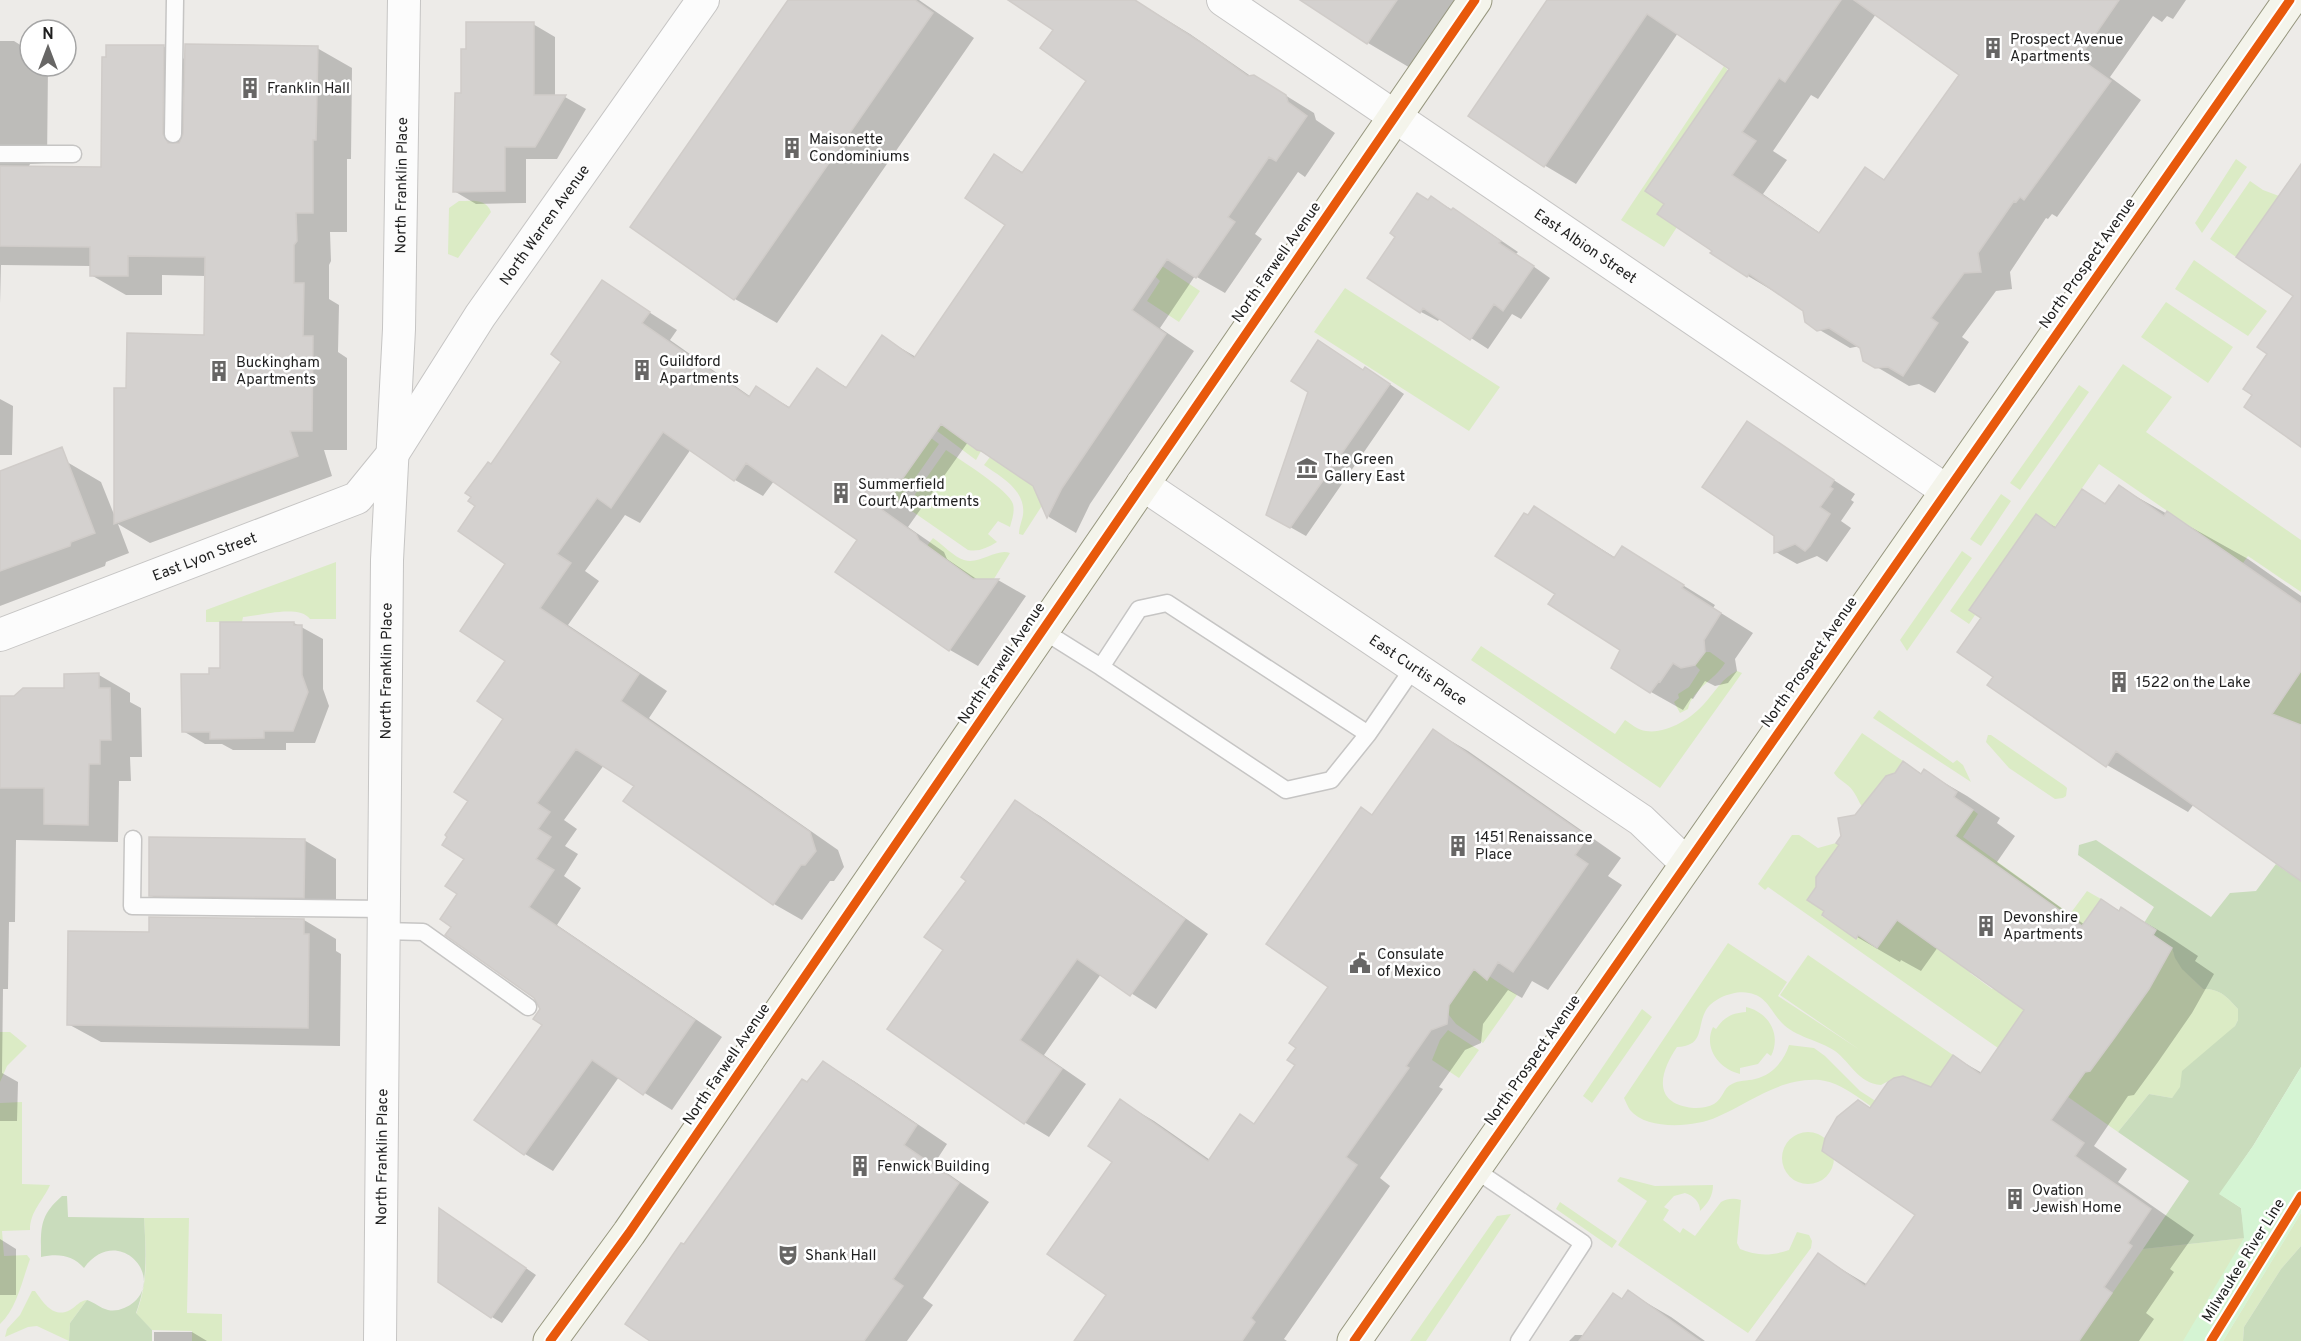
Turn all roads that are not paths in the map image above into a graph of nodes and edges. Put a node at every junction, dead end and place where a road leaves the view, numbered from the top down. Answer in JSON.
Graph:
{"nodes":[{"id":1,"x":175,"y":0,"type":"edge"},
{"id":2,"x":404,"y":0,"type":"edge"},
{"id":3,"x":703,"y":0,"type":"edge"},
{"id":4,"x":1223,"y":0,"type":"edge"},
{"id":5,"x":1475,"y":0,"type":"edge"},
{"id":6,"x":2290,"y":0,"type":"edge"},
{"id":7,"x":1394,"y":116,"type":"junction"},
{"id":8,"x":173,"y":134,"type":"dead end"},
{"id":9,"x":0,"y":154,"type":"edge"},
{"id":10,"x":73,"y":154,"type":"dead end"},
{"id":11,"x":392,"y":455,"type":"junction"},
{"id":12,"x":1142,"y":484,"type":"junction"},
{"id":13,"x":1947,"y":491,"type":"junction"},
{"id":14,"x":1042,"y":630,"type":"junction"},
{"id":15,"x":0,"y":635,"type":"edge"},
{"id":16,"x":1101,"y":667,"type":"junction"},
{"id":17,"x":1414,"y":667,"type":"junction"},
{"id":18,"x":1368,"y":734,"type":"junction"},
{"id":19,"x":134,"y":839,"type":"dead end"},
{"id":20,"x":1687,"y":864,"type":"junction"},
{"id":21,"x":383,"y":920,"type":"junction"},
{"id":22,"x":528,"y":1007,"type":"dead end"},
{"id":23,"x":1474,"y":1169,"type":"junction"},
{"id":24,"x":1359,"y":1340,"type":"edge"},
{"id":25,"x":380,"y":1341,"type":"edge"},
{"id":26,"x":549,"y":1341,"type":"edge"},
{"id":27,"x":1519,"y":1341,"type":"edge"}],
"edges":[{"from":1,"to":8,"type":"lane"},
{"from":2,"to":11,"type":"street","name":"North Franklin Place"},
{"from":3,"to":11,"type":"street","name":"North Warren Avenue"},
{"from":4,"to":7,"type":"street","name":"East Albion Street"},
{"from":5,"to":7,"type":"main road","name":"North Farwell Avenue"},
{"from":6,"to":13,"type":"main road","name":"North Prospect Avenue"},
{"from":7,"to":12,"type":"main road","name":"North Farwell Avenue"},
{"from":7,"to":13,"type":"street","name":"East Albion Street"},
{"from":9,"to":10,"type":"lane"},
{"from":11,"to":15,"type":"street","name":"East Lyon Street"},
{"from":11,"to":21,"type":"street","name":"North Franklin Place"},
{"from":12,"to":14,"type":"main road","name":"North Farwell Avenue"},
{"from":12,"to":17,"type":"street","name":"East Curtis Place"},
{"from":13,"to":20,"type":"main road","name":"North Prospect Avenue"},
{"from":14,"to":16,"type":"lane"},
{"from":14,"to":26,"type":"main road","name":"North Farwell Avenue"},
{"from":16,"to":18,"type":"lane"},
{"from":16,"to":18,"type":"lane"},
{"from":17,"to":18,"type":"lane"},
{"from":17,"to":20,"type":"street","name":"East Curtis Place"},
{"from":19,"to":21,"type":"lane"},
{"from":20,"to":23,"type":"main road","name":"North Prospect Avenue"},
{"from":21,"to":22,"type":"lane"},
{"from":21,"to":25,"type":"street","name":"North Franklin Place"},
{"from":23,"to":24,"type":"main road","name":"North Prospect Avenue"},
{"from":23,"to":27,"type":"lane"}]}
